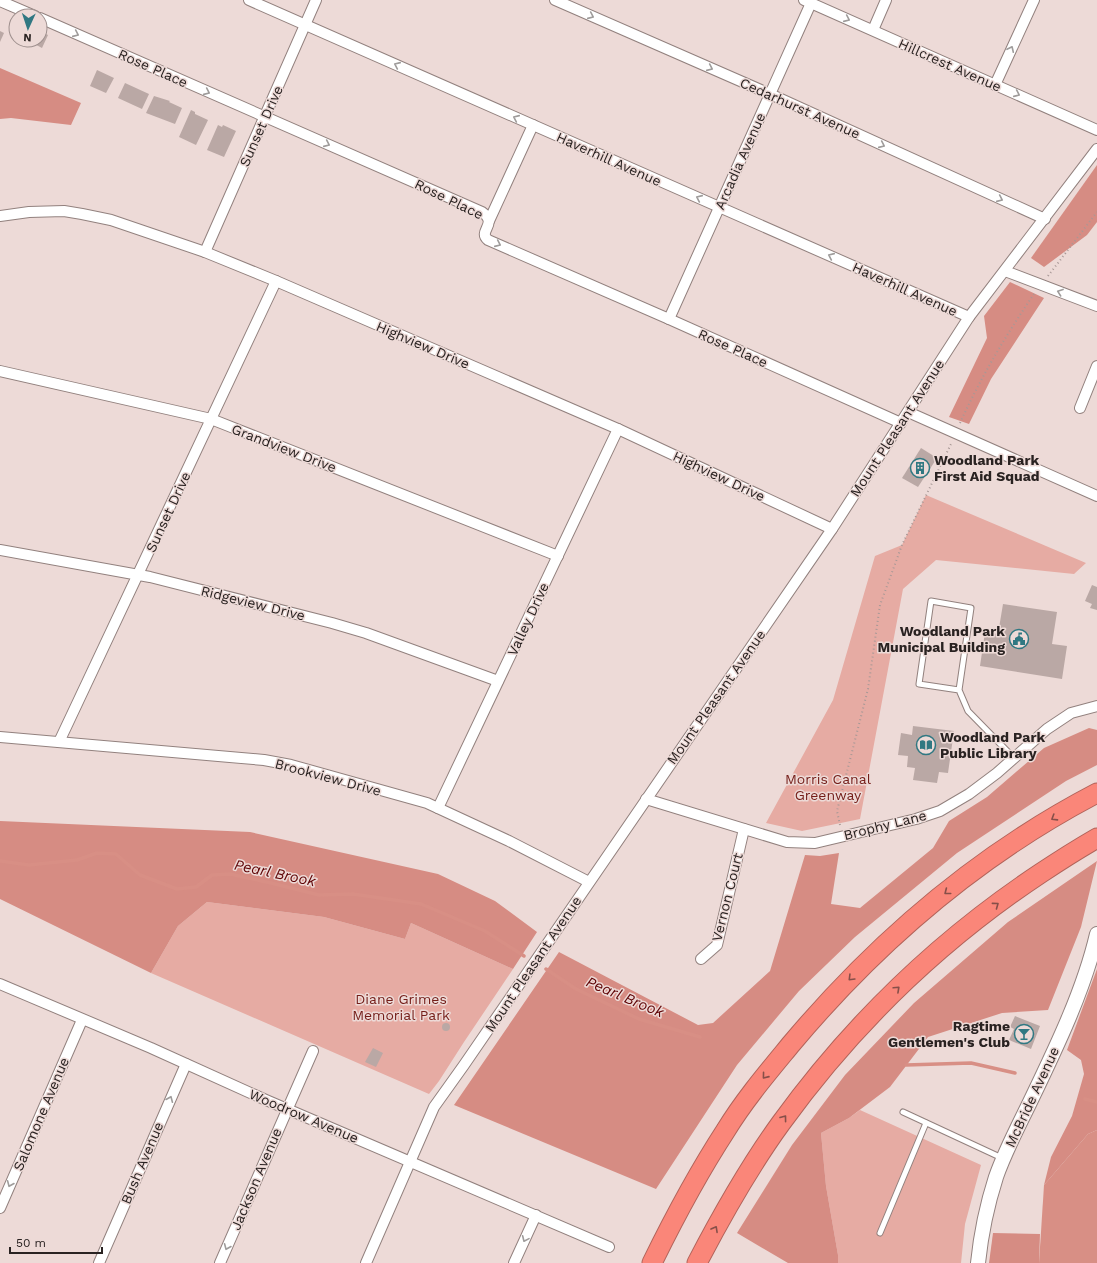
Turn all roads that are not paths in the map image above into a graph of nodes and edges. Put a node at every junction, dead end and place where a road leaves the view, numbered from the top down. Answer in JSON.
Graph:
{"nodes":[{"id":1,"x":249,"y":0,"type":"edge"},
{"id":2,"x":316,"y":0,"type":"edge"},
{"id":3,"x":555,"y":0,"type":"edge"},
{"id":4,"x":886,"y":0,"type":"edge"},
{"id":5,"x":1034,"y":0,"type":"edge"},
{"id":6,"x":0,"y":1,"type":"edge"},
{"id":7,"x":808,"y":2,"type":"edge"},
{"id":8,"x":16,"y":8,"type":"edge"},
{"id":9,"x":48,"y":22,"type":"edge"},
{"id":10,"x":306,"y":25,"type":"junction"},
{"id":11,"x":873,"y":30,"type":"junction"},
{"id":12,"x":995,"y":85,"type":"junction"},
{"id":13,"x":770,"y":94,"type":"junction"},
{"id":14,"x":265,"y":117,"type":"junction"},
{"id":15,"x":533,"y":125,"type":"junction"},
{"id":16,"x":1097,"y":130,"type":"edge"},
{"id":17,"x":1097,"y":149,"type":"edge"},
{"id":18,"x":720,"y":207,"type":"junction"},
{"id":19,"x":0,"y":216,"type":"edge"},
{"id":20,"x":1045,"y":219,"type":"junction"},
{"id":21,"x":489,"y":221,"type":"junction"},
{"id":22,"x":205,"y":252,"type":"junction"},
{"id":23,"x":1005,"y":271,"type":"junction"},
{"id":24,"x":276,"y":281,"type":"junction"},
{"id":25,"x":1097,"y":306,"type":"edge"},
{"id":26,"x":969,"y":318,"type":"junction"},
{"id":27,"x":669,"y":319,"type":"junction"},
{"id":28,"x":1097,"y":366,"type":"edge"},
{"id":29,"x":0,"y":371,"type":"edge"},
{"id":30,"x":1080,"y":408,"type":"dead end"},
{"id":31,"x":908,"y":412,"type":"junction"},
{"id":32,"x":211,"y":419,"type":"junction"},
{"id":33,"x":901,"y":423,"type":"junction"},
{"id":34,"x":618,"y":429,"type":"junction"},
{"id":35,"x":1097,"y":496,"type":"edge"},
{"id":36,"x":832,"y":529,"type":"junction"},
{"id":37,"x":0,"y":550,"type":"edge"},
{"id":38,"x":558,"y":556,"type":"junction"},
{"id":39,"x":138,"y":575,"type":"junction"},
{"id":40,"x":498,"y":682,"type":"junction"},
{"id":41,"x":959,"y":690,"type":"junction"},
{"id":42,"x":1097,"y":706,"type":"edge"},
{"id":43,"x":0,"y":737,"type":"edge"},
{"id":44,"x":60,"y":742,"type":"junction"},
{"id":45,"x":1014,"y":758,"type":"junction"},
{"id":46,"x":1092,"y":796,"type":"edge"},
{"id":47,"x":646,"y":799,"type":"junction"},
{"id":48,"x":438,"y":808,"type":"junction"},
{"id":49,"x":744,"y":828,"type":"junction"},
{"id":50,"x":1097,"y":838,"type":"edge"},
{"id":51,"x":589,"y":882,"type":"junction"},
{"id":52,"x":1097,"y":934,"type":"edge"},
{"id":53,"x":701,"y":959,"type":"dead end"},
{"id":54,"x":0,"y":984,"type":"edge"},
{"id":55,"x":82,"y":1020,"type":"junction"},
{"id":56,"x":313,"y":1051,"type":"dead end"},
{"id":57,"x":186,"y":1064,"type":"junction"},
{"id":58,"x":287,"y":1109,"type":"junction"},
{"id":59,"x":903,"y":1112,"type":"dead end"},
{"id":60,"x":926,"y":1123,"type":"junction"},
{"id":61,"x":1003,"y":1159,"type":"junction"},
{"id":62,"x":410,"y":1161,"type":"junction"},
{"id":63,"x":0,"y":1208,"type":"edge"},
{"id":64,"x":536,"y":1215,"type":"junction"},
{"id":65,"x":880,"y":1233,"type":"dead end"},
{"id":66,"x":609,"y":1247,"type":"dead end"},
{"id":67,"x":99,"y":1263,"type":"edge"},
{"id":68,"x":220,"y":1263,"type":"edge"},
{"id":69,"x":366,"y":1263,"type":"edge"},
{"id":70,"x":514,"y":1263,"type":"edge"},
{"id":71,"x":652,"y":1263,"type":"edge"},
{"id":72,"x":697,"y":1263,"type":"edge"},
{"id":73,"x":978,"y":1263,"type":"edge"}],
"edges":[{"from":1,"to":10,"type":"street","name":"Haverhill Avenue"},
{"from":2,"to":10,"type":"street","name":"Sunset Drive"},
{"from":3,"to":13,"type":"street","name":"Cedarhurst Avenue","one_way":true},
{"from":4,"to":11,"type":"street"},
{"from":12,"to":5,"type":"street","one_way":true},
{"from":6,"to":8,"type":"street"},
{"from":7,"to":11,"type":"street","name":"Hillcrest Avenue","one_way":true},
{"from":7,"to":13,"type":"street","name":"Arcadia Avenue"},
{"from":9,"to":14,"type":"street","name":"Rose Place","one_way":true},
{"from":10,"to":14,"type":"street","name":"Sunset Drive"},
{"from":15,"to":10,"type":"street","name":"Haverhill Avenue","one_way":true},
{"from":11,"to":12,"type":"street","name":"Hillcrest Avenue"},
{"from":12,"to":16,"type":"street","name":"Hillcrest Avenue","one_way":true},
{"from":13,"to":18,"type":"street","name":"Arcadia Avenue"},
{"from":13,"to":20,"type":"street","name":"Cedarhurst Avenue","one_way":true},
{"from":14,"to":21,"type":"street","name":"Rose Place","one_way":true},
{"from":14,"to":22,"type":"street","name":"Sunset Drive"},
{"from":18,"to":15,"type":"street","name":"Haverhill Avenue","one_way":true},
{"from":15,"to":21,"type":"street"},
{"from":17,"to":20,"type":"street","name":"Mount Pleasant Avenue"},
{"from":26,"to":18,"type":"street","name":"Haverhill Avenue","one_way":true},
{"from":18,"to":27,"type":"street","name":"Arcadia Avenue"},
{"from":19,"to":22,"type":"street","name":"Highview Drive"},
{"from":20,"to":23,"type":"street","name":"Mount Pleasant Avenue"},
{"from":21,"to":27,"type":"street","name":"Rose Place","one_way":true},
{"from":22,"to":24,"type":"street","name":"Highview Drive"},
{"from":25,"to":23,"type":"street","one_way":true},
{"from":23,"to":26,"type":"street","name":"Mount Pleasant Avenue"},
{"from":24,"to":32,"type":"street","name":"Sunset Drive"},
{"from":24,"to":34,"type":"street","name":"Highview Drive"},
{"from":26,"to":31,"type":"street","name":"Mount Pleasant Avenue"},
{"from":27,"to":33,"type":"street","name":"Rose Place"},
{"from":28,"to":30,"type":"street"},
{"from":29,"to":32,"type":"street","name":"Grandview Drive"},
{"from":31,"to":33,"type":"street","name":"Mount Pleasant Avenue"},
{"from":31,"to":35,"type":"street"},
{"from":32,"to":38,"type":"street","name":"Grandview Drive"},
{"from":32,"to":39,"type":"street","name":"Sunset Drive"},
{"from":33,"to":36,"type":"street","name":"Mount Pleasant Avenue"},
{"from":34,"to":36,"type":"street","name":"Highview Drive"},
{"from":34,"to":38,"type":"street","name":"Valley Drive"},
{"from":36,"to":47,"type":"street","name":"Mount Pleasant Avenue"},
{"from":37,"to":39,"type":"street","name":"Ridgeview Drive"},
{"from":38,"to":40,"type":"street","name":"Valley Drive"},
{"from":39,"to":40,"type":"street","name":"Ridgeview Drive"},
{"from":39,"to":44,"type":"street","name":"Sunset Drive"},
{"from":40,"to":48,"type":"street","name":"Valley Drive"},
{"from":41,"to":41,"type":"lane"},
{"from":41,"to":45,"type":"lane"},
{"from":42,"to":45,"type":"street","name":"Brophy Lane"},
{"from":43,"to":44,"type":"street","name":"Brookview Drive"},
{"from":44,"to":48,"type":"street","name":"Brookview Drive"},
{"from":45,"to":49,"type":"street","name":"Brophy Lane"},
{"from":46,"to":71,"type":"highway","one_way":true},
{"from":47,"to":49,"type":"street","name":"Brophy Lane"},
{"from":47,"to":51,"type":"street","name":"Mount Pleasant Avenue"},
{"from":48,"to":51,"type":"street","name":"Brookview Drive"},
{"from":49,"to":53,"type":"street","name":"Vernon Court"},
{"from":72,"to":50,"type":"highway","one_way":true},
{"from":51,"to":62,"type":"street","name":"Mount Pleasant Avenue"},
{"from":52,"to":61,"type":"main road","name":"McBride Avenue"},
{"from":54,"to":55,"type":"street","name":"Woodrow Avenue"},
{"from":55,"to":57,"type":"street","name":"Woodrow Avenue"},
{"from":55,"to":63,"type":"street","name":"Salomone Avenue","one_way":true},
{"from":56,"to":58,"type":"street","name":"Jackson Avenue"},
{"from":57,"to":58,"type":"street","name":"Woodrow Avenue"},
{"from":67,"to":57,"type":"street","name":"Bush Avenue","one_way":true},
{"from":58,"to":62,"type":"street","name":"Woodrow Avenue"},
{"from":58,"to":68,"type":"street","name":"Jackson Avenue","one_way":true},
{"from":59,"to":60,"type":"lane"},
{"from":60,"to":61,"type":"lane"},
{"from":60,"to":65,"type":"lane"},
{"from":61,"to":73,"type":"main road","name":"McBride Avenue"},
{"from":62,"to":64,"type":"street","name":"Woodrow Avenue"},
{"from":62,"to":69,"type":"street","name":"Mount Pleasant Avenue"},
{"from":64,"to":66,"type":"street","name":"Woodrow Avenue"},
{"from":64,"to":70,"type":"street","one_way":true}]}
